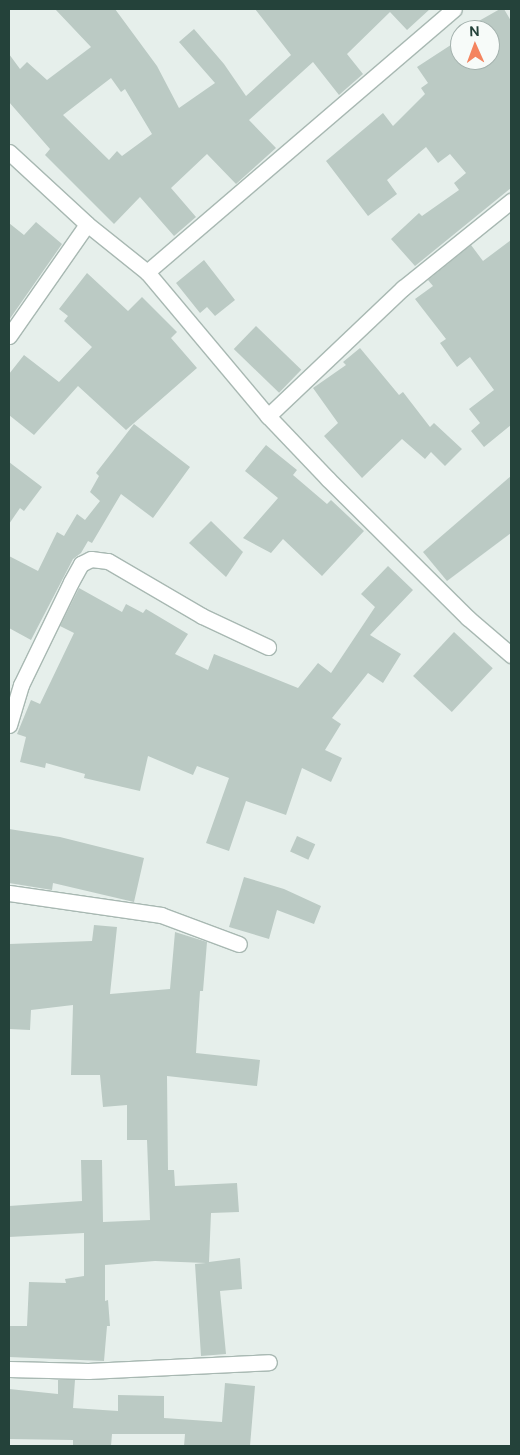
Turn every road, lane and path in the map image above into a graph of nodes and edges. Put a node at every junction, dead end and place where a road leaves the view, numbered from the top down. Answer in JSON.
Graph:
{"nodes":[{"id":1,"x":454,"y":9,"type":"edge"},
{"id":2,"x":9,"y":152,"type":"edge"},
{"id":3,"x":511,"y":201,"type":"edge"},
{"id":4,"x":87,"y":224,"type":"junction"},
{"id":5,"x":147,"y":272,"type":"junction"},
{"id":6,"x":9,"y":336,"type":"edge"},
{"id":7,"x":268,"y":416,"type":"junction"},
{"id":8,"x":268,"y":647,"type":"dead end"},
{"id":9,"x":511,"y":655,"type":"edge"},
{"id":10,"x":9,"y":725,"type":"edge"},
{"id":11,"x":9,"y":892,"type":"edge"},
{"id":12,"x":239,"y":944,"type":"dead end"},
{"id":13,"x":269,"y":1362,"type":"dead end"},
{"id":14,"x":9,"y":1368,"type":"edge"}],
"edges":[{"from":1,"to":5,"type":"street"},
{"from":2,"to":4,"type":"street"},
{"from":3,"to":7,"type":"street"},
{"from":4,"to":5,"type":"street"},
{"from":4,"to":6,"type":"street"},
{"from":5,"to":7,"type":"street"},
{"from":7,"to":9,"type":"street"},
{"from":8,"to":10,"type":"street"},
{"from":11,"to":12,"type":"street"},
{"from":13,"to":14,"type":"street"}]}
